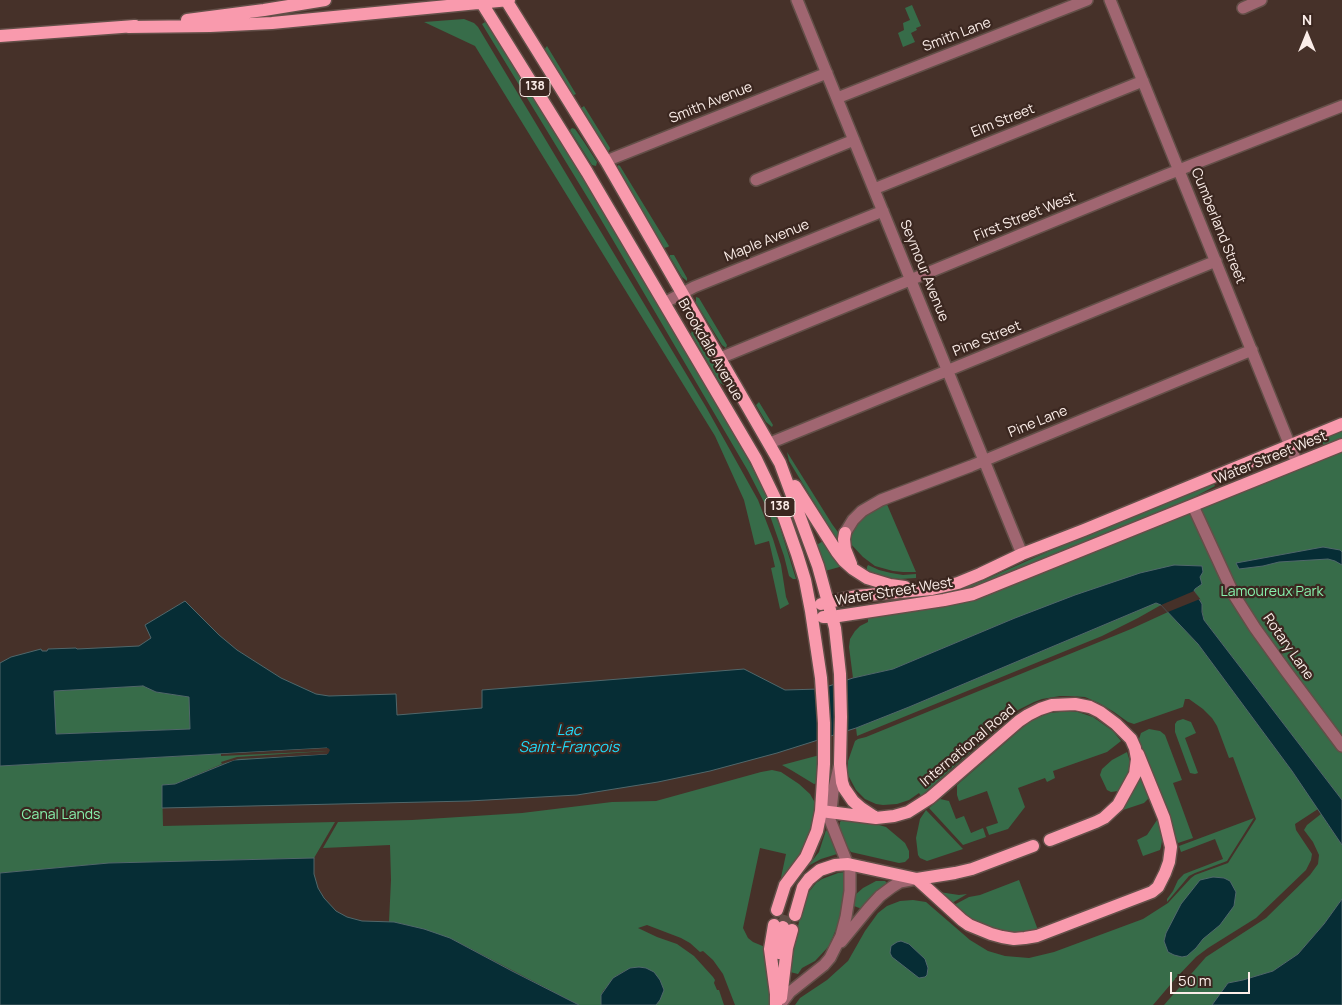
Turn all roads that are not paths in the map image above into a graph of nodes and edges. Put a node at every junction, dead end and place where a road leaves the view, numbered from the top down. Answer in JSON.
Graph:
{"nodes":[{"id":1,"x":325,"y":0,"type":"edge"},
{"id":2,"x":507,"y":0,"type":"edge"},
{"id":3,"x":797,"y":0,"type":"edge"},
{"id":4,"x":1087,"y":0,"type":"edge"},
{"id":5,"x":1110,"y":0,"type":"edge"},
{"id":6,"x":1261,"y":0,"type":"edge"},
{"id":7,"x":481,"y":1,"type":"edge"},
{"id":8,"x":1243,"y":8,"type":"dead end"},
{"id":9,"x":128,"y":27,"type":"junction"},
{"id":10,"x":0,"y":36,"type":"edge"},
{"id":11,"x":827,"y":73,"type":"junction"},
{"id":12,"x":1143,"y":81,"type":"junction"},
{"id":13,"x":837,"y":98,"type":"junction"},
{"id":14,"x":1342,"y":106,"type":"edge"},
{"id":15,"x":854,"y":140,"type":"junction"},
{"id":16,"x":606,"y":162,"type":"junction"},
{"id":17,"x":1179,"y":170,"type":"junction"},
{"id":18,"x":756,"y":180,"type":"dead end"},
{"id":19,"x":874,"y":189,"type":"junction"},
{"id":20,"x":883,"y":211,"type":"junction"},
{"id":21,"x":1216,"y":261,"type":"junction"},
{"id":22,"x":911,"y":280,"type":"junction"},
{"id":23,"x":683,"y":293,"type":"junction"},
{"id":24,"x":664,"y":303,"type":"junction"},
{"id":25,"x":1252,"y":350,"type":"junction"},
{"id":26,"x":720,"y":358,"type":"junction"},
{"id":27,"x":948,"y":371,"type":"junction"},
{"id":28,"x":1342,"y":424,"type":"edge"},
{"id":29,"x":770,"y":443,"type":"junction"},
{"id":30,"x":1290,"y":445,"type":"junction"},
{"id":31,"x":1342,"y":445,"type":"edge"},
{"id":32,"x":985,"y":460,"type":"junction"},
{"id":33,"x":780,"y":463,"type":"junction"},
{"id":34,"x":1298,"y":463,"type":"junction"},
{"id":35,"x":1193,"y":506,"type":"junction"},
{"id":36,"x":845,"y":533,"type":"joint"},
{"id":37,"x":1022,"y":554,"type":"junction"},
{"id":38,"x":853,"y":569,"type":"junction"},
{"id":39,"x":924,"y":590,"type":"junction"},
{"id":40,"x":828,"y":602,"type":"junction"},
{"id":41,"x":811,"y":611,"type":"junction"},
{"id":42,"x":832,"y":617,"type":"junction"},
{"id":43,"x":1342,"y":746,"type":"edge"},
{"id":44,"x":1135,"y":748,"type":"junction"},
{"id":45,"x":840,"y":764,"type":"junction"},
{"id":46,"x":826,"y":811,"type":"junction"},
{"id":47,"x":876,"y":818,"type":"junction"},
{"id":48,"x":1050,"y":840,"type":"dead end"},
{"id":49,"x":1033,"y":846,"type":"dead end"},
{"id":50,"x":848,"y":864,"type":"junction"},
{"id":51,"x":917,"y":879,"type":"junction"},
{"id":52,"x":835,"y":950,"type":"junction"},
{"id":53,"x":779,"y":1004,"type":"edge"}],
"edges":[{"from":1,"to":9,"type":"main road"},
{"from":2,"to":7,"type":"main road"},
{"from":2,"to":16,"type":"main road","name":"Brookdale Avenue","number":"138"},
{"from":3,"to":11,"type":"street","name":"Seymour Avenue"},
{"from":4,"to":13,"type":"street","name":"Smith Lane"},
{"from":5,"to":12,"type":"street","name":"Cumberland Street"},
{"from":6,"to":8,"type":"street"},
{"from":7,"to":9,"type":"main road"},
{"from":7,"to":24,"type":"main road","name":"Brookdale Avenue","number":"138"},
{"from":9,"to":10,"type":"main road"},
{"from":11,"to":13,"type":"street","name":"Seymour Avenue"},
{"from":11,"to":16,"type":"street","name":"Smith Avenue"},
{"from":12,"to":17,"type":"street","name":"Cumberland Street"},
{"from":12,"to":19,"type":"street","name":"Elm Street"},
{"from":13,"to":15,"type":"street","name":"Seymour Avenue"},
{"from":14,"to":17,"type":"street","name":"First Street West"},
{"from":15,"to":18,"type":"street"},
{"from":15,"to":19,"type":"street","name":"Seymour Avenue"},
{"from":16,"to":23,"type":"main road","name":"Brookdale Avenue","number":"138"},
{"from":17,"to":21,"type":"street","name":"Cumberland Street"},
{"from":17,"to":22,"type":"street","name":"First Street West"},
{"from":19,"to":20,"type":"street","name":"Seymour Avenue"},
{"from":20,"to":22,"type":"street","name":"Seymour Avenue"},
{"from":20,"to":23,"type":"street","name":"Maple Avenue"},
{"from":21,"to":25,"type":"street","name":"Cumberland Street"},
{"from":21,"to":27,"type":"street","name":"Pine Street"},
{"from":22,"to":26,"type":"street","name":"First Street West"},
{"from":22,"to":27,"type":"street","name":"Seymour Avenue"},
{"from":23,"to":24,"type":"street","name":"Maple Avenue"},
{"from":23,"to":26,"type":"main road","name":"Brookdale Avenue","number":"138"},
{"from":24,"to":41,"type":"main road","name":"Brookdale Avenue","number":"138"},
{"from":25,"to":30,"type":"street","name":"Cumberland Street"},
{"from":25,"to":32,"type":"street","name":"Pine Lane"},
{"from":26,"to":29,"type":"main road","name":"Brookdale Avenue","number":"138"},
{"from":27,"to":29,"type":"street","name":"Pine Street"},
{"from":27,"to":32,"type":"street","name":"Seymour Avenue"},
{"from":28,"to":30,"type":"main road","name":"Water Street West"},
{"from":29,"to":33,"type":"main road","name":"Brookdale Avenue","number":"138"},
{"from":30,"to":34,"type":"street","name":"Cumberland Street"},
{"from":30,"to":37,"type":"main road","name":"Water Street West"},
{"from":31,"to":34,"type":"main road","name":"Water Street West"},
{"from":32,"to":36,"type":"street","name":"Pine Lane"},
{"from":32,"to":37,"type":"street","name":"Seymour Avenue"},
{"from":33,"to":38,"type":"main road"},
{"from":33,"to":40,"type":"main road","name":"Brookdale Avenue","number":"138"},
{"from":34,"to":35,"type":"main road","name":"Water Street West"},
{"from":35,"to":42,"type":"main road","name":"Water Street West"},
{"from":35,"to":43,"type":"street","name":"Rotary Lane"},
{"from":36,"to":38,"type":"main road"},
{"from":37,"to":39,"type":"main road","name":"Water Street West"},
{"from":38,"to":39,"type":"main road"},
{"from":39,"to":40,"type":"main road","name":"Water Street West"},
{"from":40,"to":41,"type":"main road","name":"Water Street West"},
{"from":40,"to":42,"type":"main road","name":"Brookdale Avenue","number":"138"},
{"from":41,"to":42,"type":"main road","name":"Water Street West"},
{"from":41,"to":46,"type":"main road","name":"Brookdale Avenue","number":"138"},
{"from":42,"to":45,"type":"main road","name":"Brookdale Avenue","number":"138"},
{"from":44,"to":47,"type":"main road","name":"International Road"},
{"from":44,"to":48,"type":"main road"},
{"from":44,"to":51,"type":"main road","name":"International Road"},
{"from":45,"to":46,"type":"street"},
{"from":45,"to":47,"type":"main road"},
{"from":46,"to":47,"type":"main road","name":"International Road"},
{"from":46,"to":50,"type":"street"},
{"from":46,"to":50,"type":"main road"},
{"from":49,"to":51,"type":"main road"},
{"from":50,"to":51,"type":"main road"},
{"from":50,"to":52,"type":"street"},
{"from":51,"to":52,"type":"street"},
{"from":52,"to":53,"type":"street"},
{"from":53,"to":53,"type":"main road"}]}
